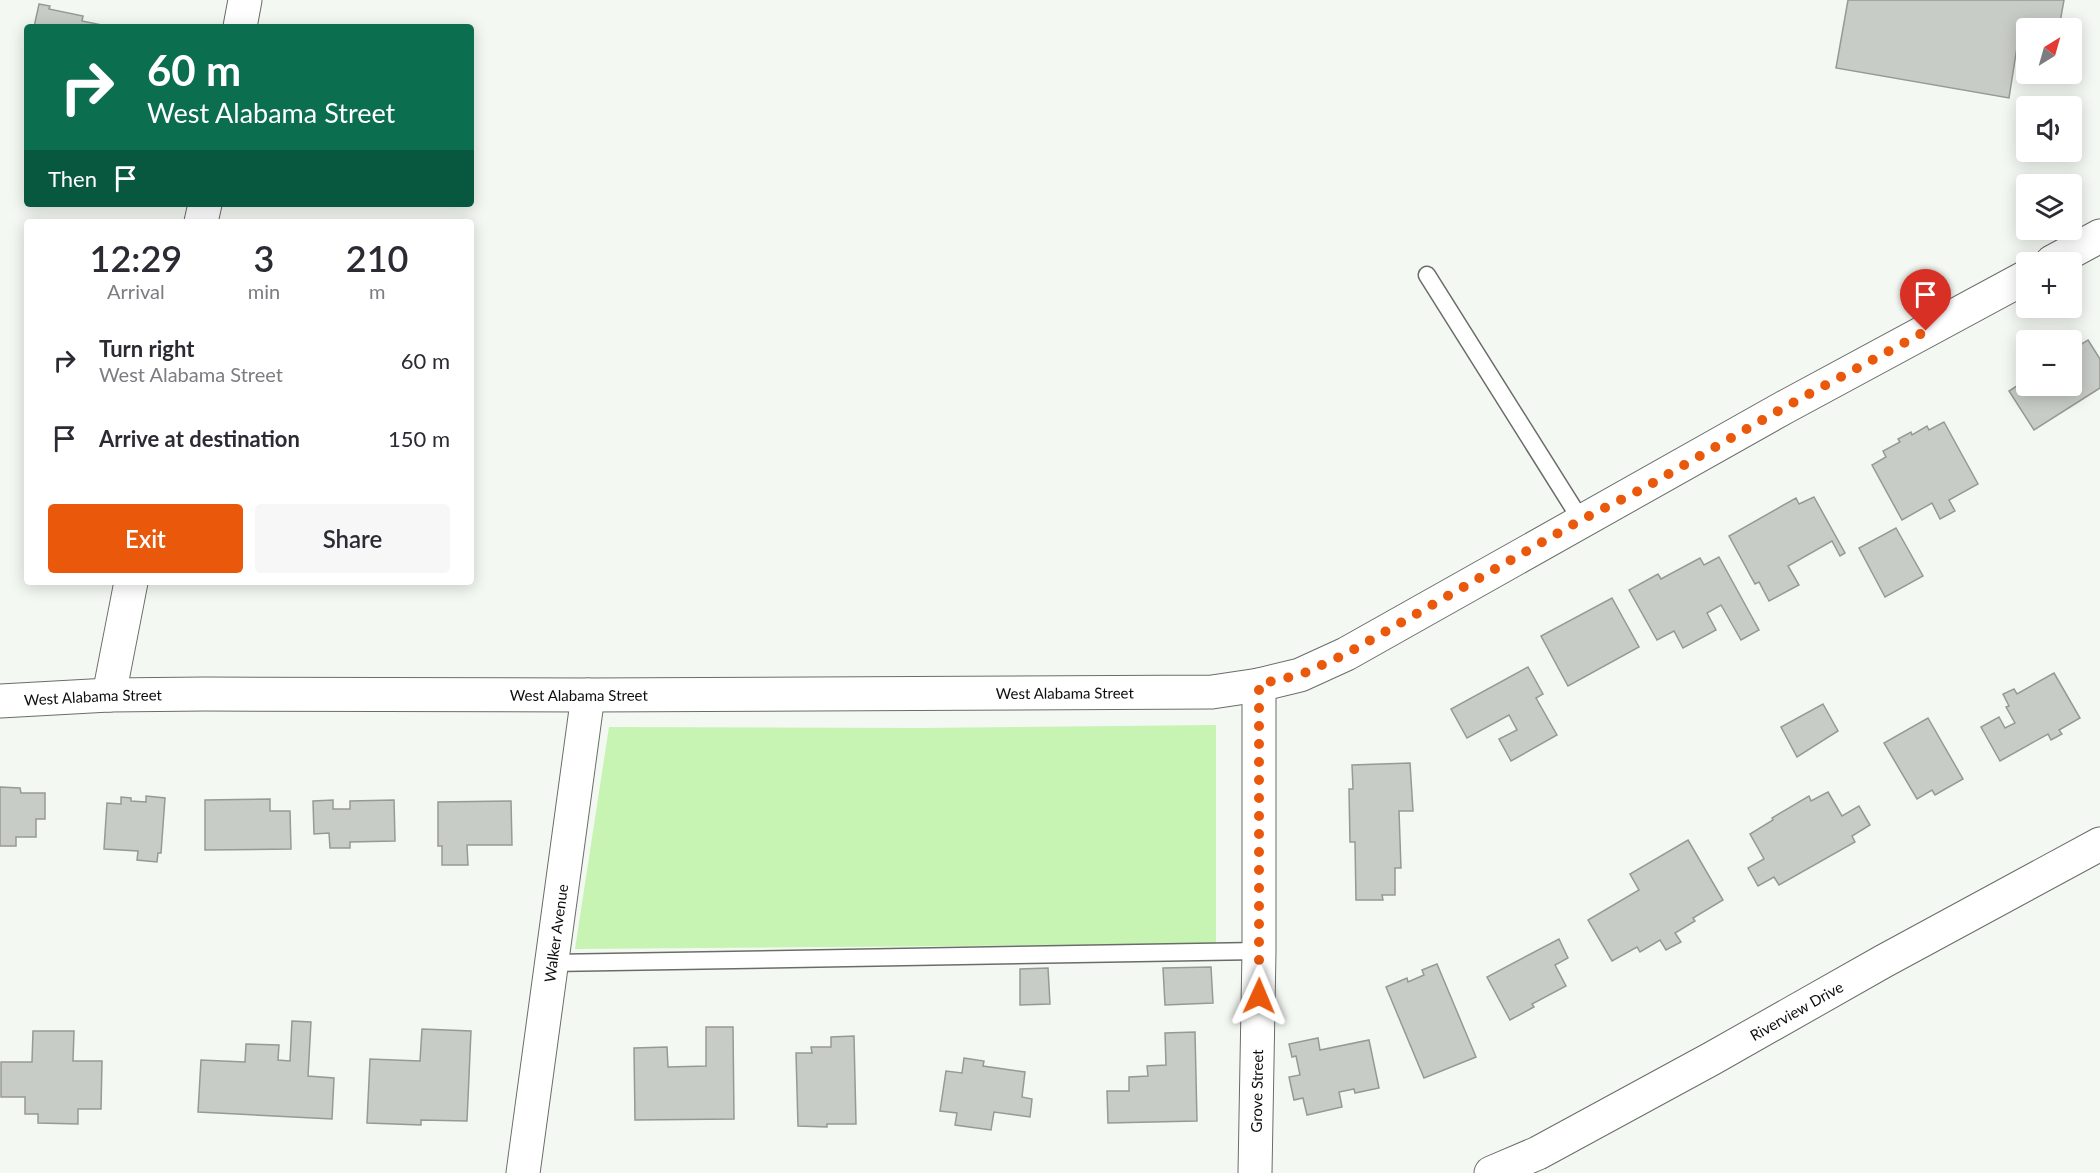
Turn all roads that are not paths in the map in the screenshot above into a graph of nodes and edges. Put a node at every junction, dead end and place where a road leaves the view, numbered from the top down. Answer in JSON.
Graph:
{"nodes":[{"id":1,"x":245,"y":0,"type":"edge"},
{"id":2,"x":241,"y":24,"type":"edge"},
{"id":3,"x":2100,"y":236,"type":"edge"},
{"id":4,"x":2070,"y":252,"type":"edge"},
{"id":5,"x":1427,"y":275,"type":"dead end"},
{"id":6,"x":2016,"y":282,"type":"edge"},
{"id":7,"x":1581,"y":520,"type":"junction"},
{"id":8,"x":130,"y":585,"type":"edge"},
{"id":9,"x":1259,"y":684,"type":"junction"},
{"id":10,"x":109,"y":695,"type":"junction"},
{"id":11,"x":588,"y":695,"type":"junction"},
{"id":12,"x":0,"y":701,"type":"edge"},
{"id":13,"x":2100,"y":844,"type":"edge"},
{"id":14,"x":1260,"y":951,"type":"junction"},
{"id":15,"x":551,"y":963,"type":"junction"},
{"id":16,"x":523,"y":1173,"type":"edge"},
{"id":17,"x":1255,"y":1173,"type":"edge"},
{"id":18,"x":1491,"y":1173,"type":"edge"}],
"edges":[{"from":1,"to":2,"type":"street"},
{"from":3,"to":4,"type":"street"},
{"from":5,"to":7,"type":"lane"},
{"from":6,"to":7,"type":"street","name":"West Alabama Street"},
{"from":7,"to":9,"type":"street","name":"West Alabama Street"},
{"from":8,"to":10,"type":"street"},
{"from":9,"to":11,"type":"street","name":"West Alabama Street"},
{"from":9,"to":14,"type":"street","name":"Grove Street"},
{"from":10,"to":11,"type":"street","name":"West Alabama Street"},
{"from":10,"to":12,"type":"street","name":"West Alabama Street"},
{"from":11,"to":15,"type":"street","name":"Walker Avenue"},
{"from":13,"to":18,"type":"street","name":"Riverview Drive"},
{"from":14,"to":15,"type":"lane"},
{"from":14,"to":17,"type":"street","name":"Grove Street"},
{"from":15,"to":16,"type":"street","name":"Walker Avenue"}]}
